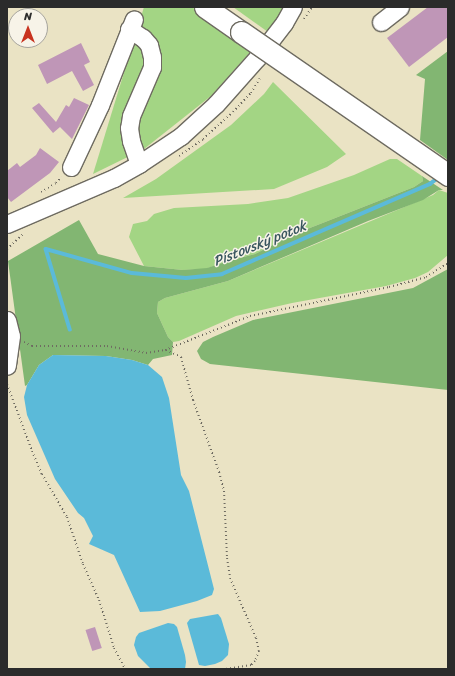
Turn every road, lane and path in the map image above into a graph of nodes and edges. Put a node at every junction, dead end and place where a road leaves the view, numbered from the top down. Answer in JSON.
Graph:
{"nodes":[{"id":1,"x":205,"y":7,"type":"edge"},
{"id":2,"x":293,"y":7,"type":"edge"},
{"id":3,"x":400,"y":7,"type":"edge"},
{"id":4,"x":380,"y":22,"type":"dead end"},
{"id":5,"x":139,"y":164,"type":"junction"},
{"id":6,"x":70,"y":167,"type":"joint"},
{"id":7,"x":448,"y":175,"type":"edge"},
{"id":8,"x":36,"y":195,"type":"dead end"},
{"id":9,"x":7,"y":224,"type":"edge"},
{"id":10,"x":448,"y":263,"type":"edge"},
{"id":11,"x":7,"y":320,"type":"edge"},
{"id":12,"x":11,"y":336,"type":"junction"},
{"id":13,"x":165,"y":350,"type":"junction"},
{"id":14,"x":7,"y":366,"type":"edge"},
{"id":15,"x":7,"y":384,"type":"edge"},
{"id":16,"x":125,"y":669,"type":"edge"},
{"id":17,"x":225,"y":669,"type":"edge"}],
"edges":[{"from":1,"to":7,"type":"main road","bridge":true},
{"from":2,"to":5,"type":"street"},
{"from":3,"to":4,"type":"street"},
{"from":5,"to":6,"type":"street"},
{"from":5,"to":9,"type":"street"},
{"from":6,"to":8,"type":"path"},
{"from":10,"to":13,"type":"path"},
{"from":11,"to":12,"type":"street"},
{"from":12,"to":13,"type":"path"},
{"from":12,"to":14,"type":"street"},
{"from":13,"to":17,"type":"path"},
{"from":15,"to":16,"type":"path"}]}
